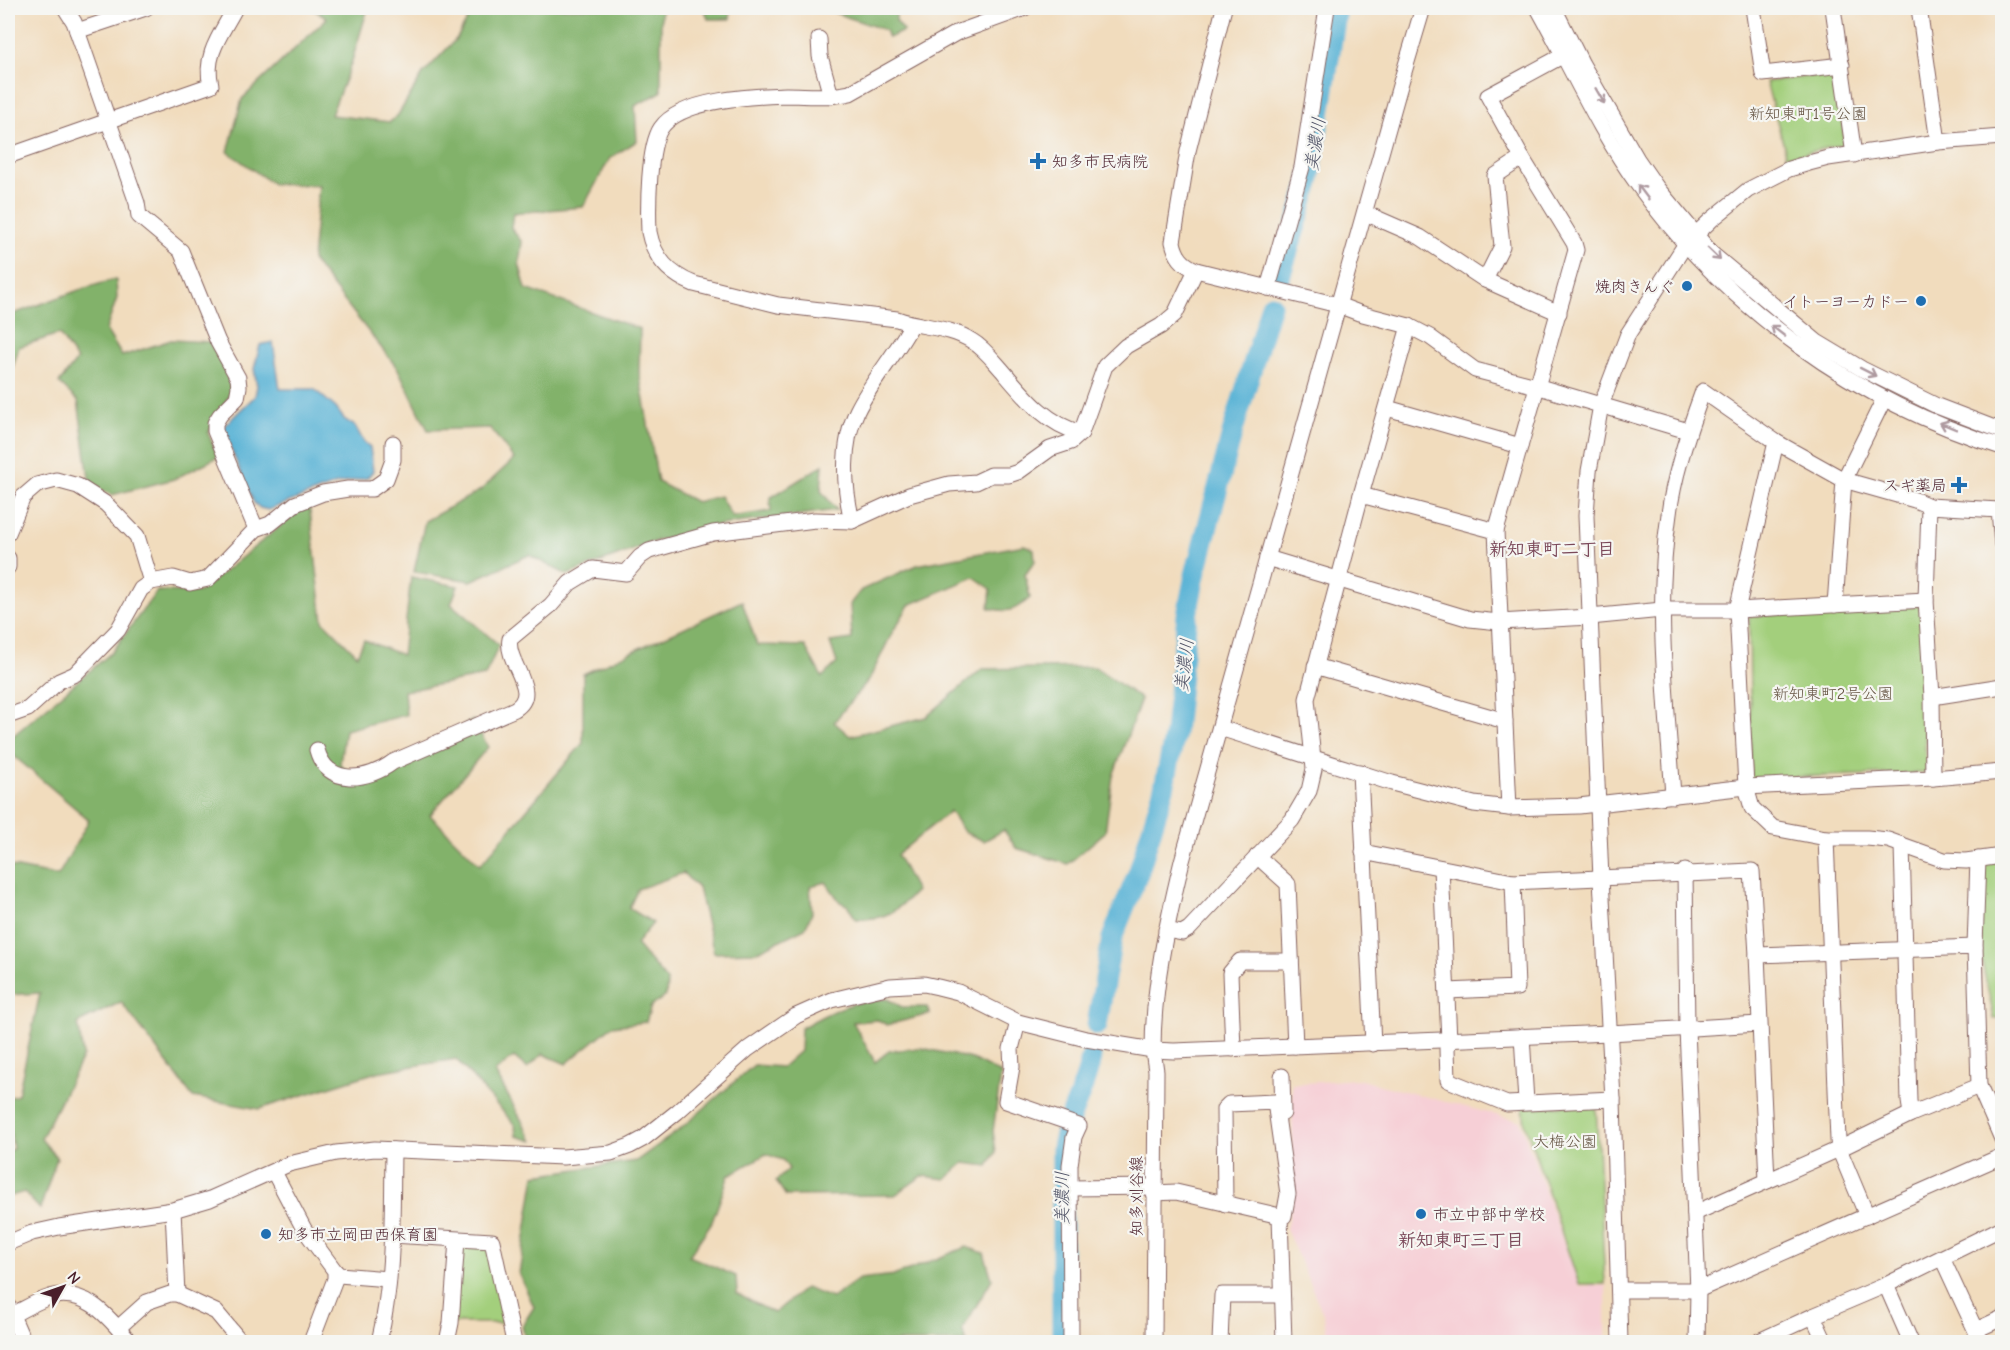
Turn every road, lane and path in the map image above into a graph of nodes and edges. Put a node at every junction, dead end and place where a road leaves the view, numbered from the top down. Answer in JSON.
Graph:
{"nodes":[{"id":1,"x":65,"y":8,"type":"edge"},
{"id":2,"x":146,"y":8,"type":"edge"},
{"id":3,"x":235,"y":8,"type":"edge"},
{"id":4,"x":1025,"y":8,"type":"edge"},
{"id":5,"x":1224,"y":8,"type":"edge"},
{"id":6,"x":1327,"y":8,"type":"edge"},
{"id":7,"x":1423,"y":8,"type":"edge"},
{"id":8,"x":1538,"y":8,"type":"edge"},
{"id":9,"x":1554,"y":8,"type":"edge"},
{"id":10,"x":1753,"y":8,"type":"edge"},
{"id":11,"x":1833,"y":8,"type":"edge"},
{"id":12,"x":1919,"y":8,"type":"edge"},
{"id":13,"x":77,"y":32,"type":"junction"},
{"id":14,"x":819,"y":39,"type":"dead end"},
{"id":15,"x":1564,"y":55,"type":"junction"},
{"id":16,"x":1842,"y":65,"type":"junction"},
{"id":17,"x":831,"y":96,"type":"junction"},
{"id":18,"x":110,"y":121,"type":"junction"},
{"id":19,"x":2002,"y":137,"type":"edge"},
{"id":20,"x":1938,"y":142,"type":"junction"},
{"id":21,"x":1854,"y":155,"type":"junction"},
{"id":22,"x":8,"y":156,"type":"edge"},
{"id":23,"x":1522,"y":158,"type":"junction"},
{"id":24,"x":1365,"y":213,"type":"junction"},
{"id":25,"x":1690,"y":240,"type":"junction"},
{"id":26,"x":1196,"y":270,"type":"junction"},
{"id":27,"x":1485,"y":280,"type":"junction"},
{"id":28,"x":1268,"y":288,"type":"junction"},
{"id":29,"x":1338,"y":304,"type":"junction"},
{"id":30,"x":1559,"y":313,"type":"junction"},
{"id":31,"x":912,"y":324,"type":"junction"},
{"id":32,"x":1409,"y":326,"type":"junction"},
{"id":33,"x":1536,"y":386,"type":"junction"},
{"id":34,"x":1884,"y":399,"type":"junction"},
{"id":35,"x":1601,"y":405,"type":"junction"},
{"id":36,"x":1387,"y":408,"type":"junction"},
{"id":37,"x":1688,"y":431,"type":"junction"},
{"id":38,"x":2002,"y":431,"type":"edge"},
{"id":39,"x":1081,"y":433,"type":"junction"},
{"id":40,"x":1776,"y":442,"type":"junction"},
{"id":41,"x":393,"y":443,"type":"dead end"},
{"id":42,"x":1520,"y":446,"type":"junction"},
{"id":43,"x":2002,"y":447,"type":"edge"},
{"id":44,"x":1844,"y":480,"type":"junction"},
{"id":45,"x":1361,"y":495,"type":"junction"},
{"id":46,"x":1929,"y":506,"type":"junction"},
{"id":47,"x":852,"y":521,"type":"junction"},
{"id":48,"x":256,"y":529,"type":"junction"},
{"id":49,"x":1496,"y":531,"type":"junction"},
{"id":50,"x":8,"y":533,"type":"edge"},
{"id":51,"x":2002,"y":545,"type":"edge"},
{"id":52,"x":8,"y":558,"type":"edge"},
{"id":53,"x":1267,"y":558,"type":"junction"},
{"id":54,"x":8,"y":567,"type":"edge"},
{"id":55,"x":1338,"y":581,"type":"junction"},
{"id":56,"x":151,"y":582,"type":"junction"},
{"id":57,"x":1926,"y":600,"type":"junction"},
{"id":58,"x":1835,"y":605,"type":"junction"},
{"id":59,"x":1662,"y":610,"type":"junction"},
{"id":60,"x":1737,"y":610,"type":"junction"},
{"id":61,"x":1590,"y":617,"type":"junction"},
{"id":62,"x":1499,"y":622,"type":"junction"},
{"id":63,"x":1315,"y":666,"type":"junction"},
{"id":64,"x":2002,"y":686,"type":"edge"},
{"id":65,"x":1932,"y":697,"type":"junction"},
{"id":66,"x":8,"y":716,"type":"edge"},
{"id":67,"x":1505,"y":721,"type":"junction"},
{"id":68,"x":1220,"y":728,"type":"junction"},
{"id":69,"x":317,"y":750,"type":"dead end"},
{"id":70,"x":1313,"y":759,"type":"junction"},
{"id":71,"x":1360,"y":772,"type":"junction"},
{"id":72,"x":2002,"y":772,"type":"edge"},
{"id":73,"x":1933,"y":778,"type":"junction"},
{"id":74,"x":1746,"y":787,"type":"junction"},
{"id":75,"x":1673,"y":796,"type":"junction"},
{"id":76,"x":1598,"y":802,"type":"junction"},
{"id":77,"x":1509,"y":808,"type":"junction"},
{"id":78,"x":1826,"y":838,"type":"junction"},
{"id":79,"x":1902,"y":845,"type":"junction"},
{"id":80,"x":1363,"y":852,"type":"junction"},
{"id":81,"x":1257,"y":856,"type":"junction"},
{"id":82,"x":2002,"y":856,"type":"edge"},
{"id":83,"x":1978,"y":859,"type":"junction"},
{"id":84,"x":1441,"y":868,"type":"junction"},
{"id":85,"x":1685,"y":872,"type":"junction"},
{"id":86,"x":1601,"y":879,"type":"junction"},
{"id":87,"x":1513,"y":882,"type":"junction"},
{"id":88,"x":1166,"y":930,"type":"junction"},
{"id":89,"x":1975,"y":947,"type":"junction"},
{"id":90,"x":1904,"y":951,"type":"junction"},
{"id":91,"x":1831,"y":953,"type":"junction"},
{"id":92,"x":1757,"y":955,"type":"junction"},
{"id":93,"x":1291,"y":962,"type":"junction"},
{"id":94,"x":1447,"y":991,"type":"junction"},
{"id":95,"x":1018,"y":1022,"type":"junction"},
{"id":96,"x":1759,"y":1024,"type":"junction"},
{"id":97,"x":1687,"y":1029,"type":"junction"},
{"id":98,"x":1610,"y":1033,"type":"junction"},
{"id":99,"x":1522,"y":1036,"type":"junction"},
{"id":100,"x":1449,"y":1040,"type":"junction"},
{"id":101,"x":1372,"y":1044,"type":"junction"},
{"id":102,"x":1295,"y":1046,"type":"junction"},
{"id":103,"x":1153,"y":1050,"type":"junction"},
{"id":104,"x":1233,"y":1050,"type":"junction"},
{"id":105,"x":1282,"y":1076,"type":"dead end"},
{"id":106,"x":1979,"y":1086,"type":"junction"},
{"id":107,"x":1613,"y":1099,"type":"junction"},
{"id":108,"x":1526,"y":1102,"type":"junction"},
{"id":109,"x":1911,"y":1114,"type":"junction"},
{"id":110,"x":1279,"y":1122,"type":"junction"},
{"id":111,"x":2002,"y":1139,"type":"edge"},
{"id":112,"x":1839,"y":1149,"type":"junction"},
{"id":113,"x":393,"y":1150,"type":"junction"},
{"id":114,"x":2002,"y":1156,"type":"edge"},
{"id":115,"x":274,"y":1172,"type":"junction"},
{"id":116,"x":1767,"y":1181,"type":"junction"},
{"id":117,"x":1071,"y":1188,"type":"junction"},
{"id":118,"x":1154,"y":1190,"type":"junction"},
{"id":119,"x":1225,"y":1204,"type":"junction"},
{"id":120,"x":172,"y":1210,"type":"junction"},
{"id":121,"x":1695,"y":1213,"type":"junction"},
{"id":122,"x":1280,"y":1216,"type":"junction"},
{"id":123,"x":1867,"y":1216,"type":"junction"},
{"id":124,"x":2002,"y":1228,"type":"edge"},
{"id":125,"x":392,"y":1235,"type":"junction"},
{"id":126,"x":457,"y":1240,"type":"junction"},
{"id":127,"x":8,"y":1243,"type":"edge"},
{"id":128,"x":1942,"y":1258,"type":"junction"},
{"id":129,"x":335,"y":1271,"type":"junction"},
{"id":130,"x":388,"y":1279,"type":"junction"},
{"id":131,"x":1886,"y":1285,"type":"junction"},
{"id":132,"x":1620,"y":1290,"type":"junction"},
{"id":133,"x":1698,"y":1290,"type":"junction"},
{"id":134,"x":177,"y":1294,"type":"junction"},
{"id":135,"x":1282,"y":1295,"type":"junction"},
{"id":136,"x":10,"y":1315,"type":"edge"},
{"id":137,"x":1813,"y":1316,"type":"junction"},
{"id":138,"x":2002,"y":1318,"type":"edge"},
{"id":139,"x":118,"y":1328,"type":"junction"},
{"id":140,"x":1978,"y":1336,"type":"edge"},
{"id":141,"x":27,"y":1342,"type":"edge"},
{"id":142,"x":130,"y":1342,"type":"edge"},
{"id":143,"x":241,"y":1342,"type":"edge"},
{"id":144,"x":311,"y":1342,"type":"edge"},
{"id":145,"x":379,"y":1342,"type":"edge"},
{"id":146,"x":447,"y":1342,"type":"edge"},
{"id":147,"x":514,"y":1342,"type":"edge"},
{"id":148,"x":1071,"y":1342,"type":"edge"},
{"id":149,"x":1154,"y":1342,"type":"edge"},
{"id":150,"x":1220,"y":1342,"type":"edge"},
{"id":151,"x":1284,"y":1342,"type":"edge"},
{"id":152,"x":1620,"y":1342,"type":"edge"},
{"id":153,"x":1697,"y":1342,"type":"edge"},
{"id":154,"x":1762,"y":1342,"type":"edge"},
{"id":155,"x":1825,"y":1342,"type":"edge"},
{"id":156,"x":1911,"y":1342,"type":"edge"}],
"edges":[{"from":1,"to":13,"type":"street"},
{"from":2,"to":13,"type":"street"},
{"from":3,"to":18,"type":"street"},
{"from":4,"to":17,"type":"street"},
{"from":5,"to":26,"type":"street"},
{"from":6,"to":28,"type":"street"},
{"from":7,"to":24,"type":"street","name":"知多刈谷線"},
{"from":8,"to":15,"type":"street"},
{"from":9,"to":25,"type":"street","one_way":true},
{"from":10,"to":16,"type":"street"},
{"from":11,"to":16,"type":"street"},
{"from":12,"to":20,"type":"street"},
{"from":13,"to":18,"type":"street"},
{"from":14,"to":17,"type":"street"},
{"from":15,"to":23,"type":"street"},
{"from":25,"to":15,"type":"street","one_way":true},
{"from":16,"to":21,"type":"street"},
{"from":17,"to":31,"type":"street"},
{"from":18,"to":22,"type":"street"},
{"from":18,"to":48,"type":"street"},
{"from":19,"to":20,"type":"street"},
{"from":20,"to":21,"type":"street"},
{"from":21,"to":25,"type":"street"},
{"from":23,"to":27,"type":"street"},
{"from":23,"to":30,"type":"street"},
{"from":24,"to":27,"type":"street"},
{"from":24,"to":29,"type":"street","name":"知多刈谷線"},
{"from":34,"to":25,"type":"street","one_way":true},
{"from":25,"to":35,"type":"street"},
{"from":25,"to":38,"type":"street","one_way":true},
{"from":26,"to":28,"type":"street"},
{"from":26,"to":39,"type":"street"},
{"from":27,"to":30,"type":"street"},
{"from":28,"to":29,"type":"street"},
{"from":29,"to":32,"type":"street"},
{"from":29,"to":53,"type":"street","name":"知多刈谷線"},
{"from":30,"to":33,"type":"street"},
{"from":31,"to":39,"type":"street"},
{"from":31,"to":47,"type":"street"},
{"from":32,"to":33,"type":"street"},
{"from":32,"to":36,"type":"street"},
{"from":33,"to":35,"type":"street"},
{"from":33,"to":42,"type":"street"},
{"from":43,"to":34,"type":"street","one_way":true},
{"from":34,"to":44,"type":"street"},
{"from":35,"to":37,"type":"street"},
{"from":35,"to":61,"type":"street"},
{"from":36,"to":42,"type":"street"},
{"from":36,"to":45,"type":"street"},
{"from":37,"to":40,"type":"street"},
{"from":37,"to":59,"type":"street"},
{"from":39,"to":47,"type":"street"},
{"from":40,"to":44,"type":"street"},
{"from":40,"to":60,"type":"street"},
{"from":41,"to":48,"type":"street"},
{"from":42,"to":49,"type":"street"},
{"from":44,"to":46,"type":"street"},
{"from":44,"to":58,"type":"street"},
{"from":45,"to":49,"type":"street"},
{"from":45,"to":55,"type":"street"},
{"from":46,"to":51,"type":"street"},
{"from":46,"to":57,"type":"street"},
{"from":47,"to":69,"type":"street"},
{"from":48,"to":56,"type":"street"},
{"from":49,"to":62,"type":"street"},
{"from":50,"to":56,"type":"street"},
{"from":52,"to":54,"type":"street"},
{"from":53,"to":55,"type":"street"},
{"from":53,"to":68,"type":"street","name":"知多刈谷線"},
{"from":55,"to":62,"type":"street"},
{"from":55,"to":63,"type":"street"},
{"from":56,"to":66,"type":"street"},
{"from":57,"to":58,"type":"street"},
{"from":57,"to":65,"type":"street"},
{"from":58,"to":60,"type":"street"},
{"from":59,"to":60,"type":"street"},
{"from":59,"to":61,"type":"street"},
{"from":59,"to":75,"type":"street"},
{"from":60,"to":74,"type":"street"},
{"from":61,"to":62,"type":"street"},
{"from":61,"to":76,"type":"street"},
{"from":62,"to":67,"type":"street"},
{"from":63,"to":67,"type":"street"},
{"from":63,"to":70,"type":"street"},
{"from":64,"to":65,"type":"street"},
{"from":65,"to":73,"type":"street"},
{"from":67,"to":77,"type":"street"},
{"from":68,"to":70,"type":"street"},
{"from":68,"to":88,"type":"street","name":"知多刈谷線"},
{"from":70,"to":71,"type":"street"},
{"from":70,"to":81,"type":"street"},
{"from":71,"to":77,"type":"street"},
{"from":71,"to":80,"type":"street"},
{"from":72,"to":73,"type":"street"},
{"from":73,"to":74,"type":"street"},
{"from":74,"to":75,"type":"street"},
{"from":74,"to":78,"type":"street"},
{"from":75,"to":76,"type":"street"},
{"from":76,"to":77,"type":"street"},
{"from":76,"to":86,"type":"street"},
{"from":78,"to":79,"type":"street"},
{"from":78,"to":91,"type":"street"},
{"from":79,"to":83,"type":"street"},
{"from":79,"to":90,"type":"street"},
{"from":80,"to":84,"type":"street"},
{"from":80,"to":101,"type":"street"},
{"from":81,"to":88,"type":"street"},
{"from":81,"to":93,"type":"street"},
{"from":82,"to":83,"type":"street"},
{"from":83,"to":89,"type":"street"},
{"from":84,"to":87,"type":"street"},
{"from":84,"to":94,"type":"street"},
{"from":85,"to":86,"type":"street"},
{"from":85,"to":92,"type":"street"},
{"from":85,"to":97,"type":"street"},
{"from":86,"to":87,"type":"street"},
{"from":86,"to":98,"type":"street"},
{"from":87,"to":94,"type":"street"},
{"from":88,"to":103,"type":"street","name":"知多刈谷線"},
{"from":89,"to":90,"type":"street"},
{"from":89,"to":106,"type":"street"},
{"from":90,"to":91,"type":"street"},
{"from":90,"to":109,"type":"street"},
{"from":91,"to":92,"type":"street"},
{"from":91,"to":112,"type":"street"},
{"from":92,"to":96,"type":"street"},
{"from":93,"to":102,"type":"street"},
{"from":93,"to":104,"type":"street"},
{"from":94,"to":100,"type":"street"},
{"from":95,"to":103,"type":"street"},
{"from":95,"to":113,"type":"street"},
{"from":95,"to":117,"type":"street"},
{"from":96,"to":97,"type":"street"},
{"from":96,"to":116,"type":"street"},
{"from":97,"to":98,"type":"street"},
{"from":97,"to":121,"type":"street"},
{"from":98,"to":99,"type":"street"},
{"from":98,"to":107,"type":"street"},
{"from":99,"to":100,"type":"street"},
{"from":99,"to":108,"type":"street"},
{"from":100,"to":101,"type":"street"},
{"from":100,"to":108,"type":"street"},
{"from":101,"to":102,"type":"street"},
{"from":102,"to":104,"type":"street"},
{"from":103,"to":104,"type":"street"},
{"from":103,"to":118,"type":"street","name":"知多刈谷線"},
{"from":105,"to":110,"type":"street"},
{"from":106,"to":109,"type":"street"},
{"from":106,"to":111,"type":"street"},
{"from":107,"to":108,"type":"street"},
{"from":107,"to":132,"type":"street"},
{"from":109,"to":112,"type":"street"},
{"from":110,"to":119,"type":"street"},
{"from":110,"to":122,"type":"street"},
{"from":112,"to":116,"type":"street"},
{"from":112,"to":123,"type":"street"},
{"from":113,"to":115,"type":"street"},
{"from":113,"to":125,"type":"street"},
{"from":114,"to":123,"type":"street"},
{"from":115,"to":120,"type":"street"},
{"from":115,"to":129,"type":"street"},
{"from":116,"to":121,"type":"street"},
{"from":117,"to":118,"type":"street"},
{"from":117,"to":148,"type":"street"},
{"from":118,"to":119,"type":"street"},
{"from":118,"to":149,"type":"street","name":"知多刈谷線"},
{"from":119,"to":122,"type":"street"},
{"from":120,"to":127,"type":"street"},
{"from":120,"to":134,"type":"street"},
{"from":121,"to":133,"type":"street"},
{"from":122,"to":135,"type":"street"},
{"from":123,"to":133,"type":"street"},
{"from":124,"to":128,"type":"street"},
{"from":125,"to":126,"type":"street"},
{"from":125,"to":130,"type":"street"},
{"from":126,"to":146,"type":"street"},
{"from":126,"to":147,"type":"street"},
{"from":128,"to":131,"type":"street"},
{"from":128,"to":140,"type":"street"},
{"from":129,"to":130,"type":"street"},
{"from":129,"to":144,"type":"street"},
{"from":130,"to":145,"type":"street"},
{"from":131,"to":137,"type":"street"},
{"from":131,"to":156,"type":"street"},
{"from":132,"to":133,"type":"street"},
{"from":132,"to":152,"type":"street"},
{"from":133,"to":153,"type":"street"},
{"from":134,"to":139,"type":"street"},
{"from":134,"to":143,"type":"street"},
{"from":135,"to":150,"type":"street"},
{"from":135,"to":151,"type":"street"},
{"from":136,"to":139,"type":"street"},
{"from":136,"to":141,"type":"street"},
{"from":137,"to":154,"type":"street"},
{"from":137,"to":155,"type":"street"},
{"from":138,"to":140,"type":"street"},
{"from":139,"to":142,"type":"street"}]}
